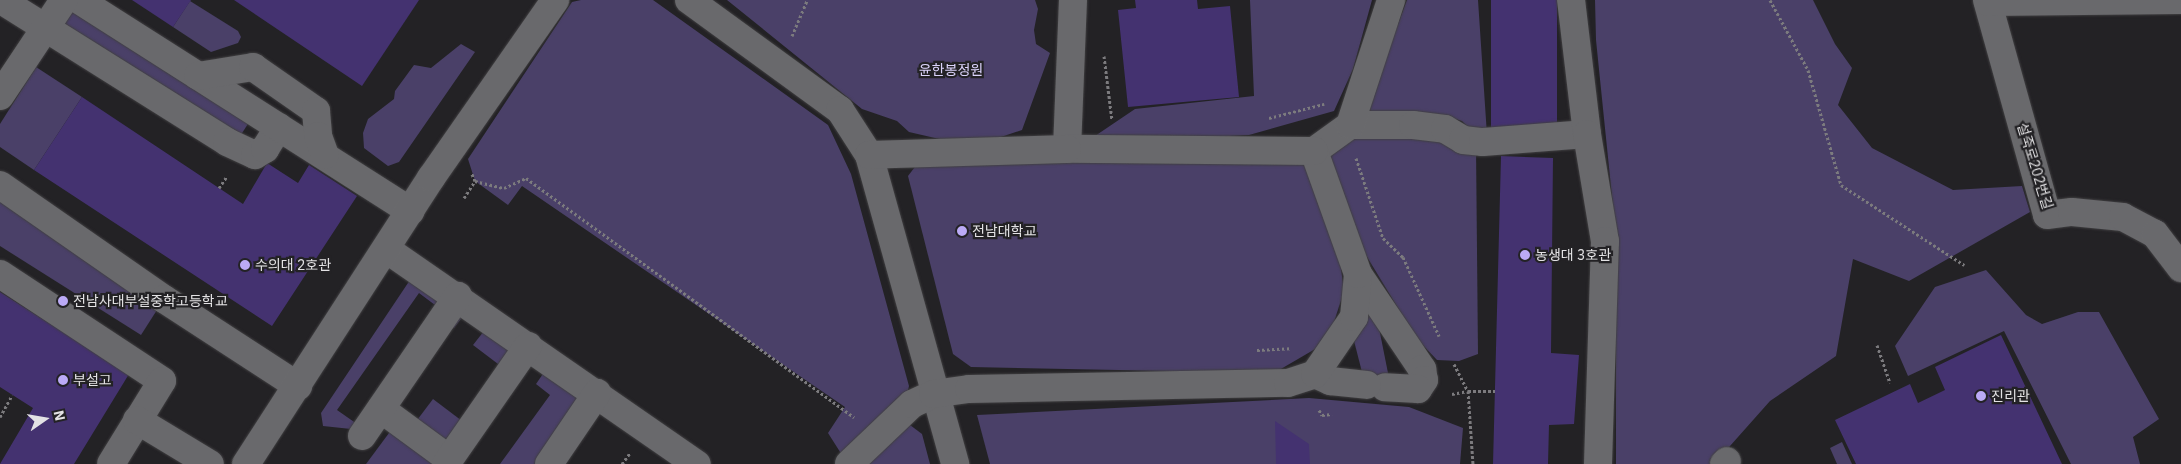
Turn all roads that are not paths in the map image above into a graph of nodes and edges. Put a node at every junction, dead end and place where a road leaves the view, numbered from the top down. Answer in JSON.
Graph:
{"nodes":[{"id":1,"x":1,"y":0,"type":"edge"},
{"id":2,"x":64,"y":0,"type":"edge"},
{"id":3,"x":79,"y":0,"type":"edge"},
{"id":4,"x":555,"y":0,"type":"edge"},
{"id":5,"x":689,"y":0,"type":"edge"},
{"id":6,"x":1391,"y":0,"type":"edge"},
{"id":7,"x":1571,"y":0,"type":"edge"},
{"id":8,"x":2181,"y":0,"type":"edge"},
{"id":9,"x":1071,"y":1,"type":"edge"},
{"id":10,"x":1987,"y":1,"type":"edge"},
{"id":11,"x":46,"y":28,"type":"junction"},
{"id":12,"x":198,"y":76,"type":"junction"},
{"id":13,"x":0,"y":96,"type":"edge"},
{"id":14,"x":1350,"y":125,"type":"junction"},
{"id":15,"x":279,"y":127,"type":"junction"},
{"id":16,"x":1587,"y":134,"type":"junction"},
{"id":17,"x":1067,"y":149,"type":"junction"},
{"id":18,"x":1314,"y":151,"type":"junction"},
{"id":19,"x":869,"y":154,"type":"junction"},
{"id":20,"x":325,"y":155,"type":"junction"},
{"id":21,"x":0,"y":185,"type":"edge"},
{"id":22,"x":410,"y":210,"type":"junction"},
{"id":23,"x":386,"y":248,"type":"junction"},
{"id":24,"x":2181,"y":268,"type":"edge"},
{"id":25,"x":0,"y":274,"type":"edge"},
{"id":26,"x":1358,"y":274,"type":"junction"},
{"id":27,"x":458,"y":296,"type":"junction"},
{"id":28,"x":528,"y":346,"type":"junction"},
{"id":29,"x":1315,"y":374,"type":"junction"},
{"id":30,"x":298,"y":386,"type":"junction"},
{"id":31,"x":597,"y":393,"type":"junction"},
{"id":32,"x":933,"y":394,"type":"junction"},
{"id":33,"x":381,"y":409,"type":"junction"},
{"id":34,"x":137,"y":420,"type":"junction"},
{"id":35,"x":362,"y":436,"type":"dead end"},
{"id":36,"x":447,"y":462,"type":"edge"},
{"id":37,"x":110,"y":464,"type":"edge"},
{"id":38,"x":210,"y":464,"type":"edge"},
{"id":39,"x":246,"y":464,"type":"edge"},
{"id":40,"x":549,"y":464,"type":"edge"},
{"id":41,"x":697,"y":464,"type":"edge"},
{"id":42,"x":849,"y":464,"type":"edge"},
{"id":43,"x":955,"y":464,"type":"edge"},
{"id":44,"x":1598,"y":464,"type":"edge"}],
"edges":[{"from":1,"to":11,"type":"street"},
{"from":2,"to":11,"type":"street"},
{"from":3,"to":12,"type":"street"},
{"from":4,"to":22,"type":"street"},
{"from":5,"to":19,"type":"street"},
{"from":6,"to":14,"type":"street"},
{"from":7,"to":16,"type":"street"},
{"from":8,"to":10,"type":"street"},
{"from":9,"to":17,"type":"street"},
{"from":10,"to":24,"type":"street","name":"설죽로202번길"},
{"from":11,"to":13,"type":"street"},
{"from":11,"to":15,"type":"street"},
{"from":12,"to":15,"type":"street"},
{"from":12,"to":20,"type":"street"},
{"from":14,"to":16,"type":"street"},
{"from":14,"to":18,"type":"street"},
{"from":15,"to":20,"type":"street"},
{"from":16,"to":44,"type":"street"},
{"from":17,"to":18,"type":"street"},
{"from":17,"to":19,"type":"street"},
{"from":18,"to":26,"type":"street"},
{"from":19,"to":32,"type":"street"},
{"from":20,"to":22,"type":"street"},
{"from":21,"to":30,"type":"street"},
{"from":22,"to":23,"type":"street"},
{"from":23,"to":27,"type":"street"},
{"from":23,"to":30,"type":"street"},
{"from":25,"to":34,"type":"street"},
{"from":26,"to":29,"type":"street"},
{"from":26,"to":29,"type":"street"},
{"from":27,"to":28,"type":"street"},
{"from":27,"to":33,"type":"street"},
{"from":28,"to":31,"type":"street"},
{"from":28,"to":36,"type":"street"},
{"from":29,"to":32,"type":"street"},
{"from":30,"to":39,"type":"street"},
{"from":31,"to":40,"type":"street"},
{"from":31,"to":41,"type":"street"},
{"from":32,"to":42,"type":"street"},
{"from":32,"to":43,"type":"street"},
{"from":33,"to":35,"type":"street"},
{"from":33,"to":36,"type":"street"},
{"from":34,"to":37,"type":"street"},
{"from":34,"to":38,"type":"street"}]}
